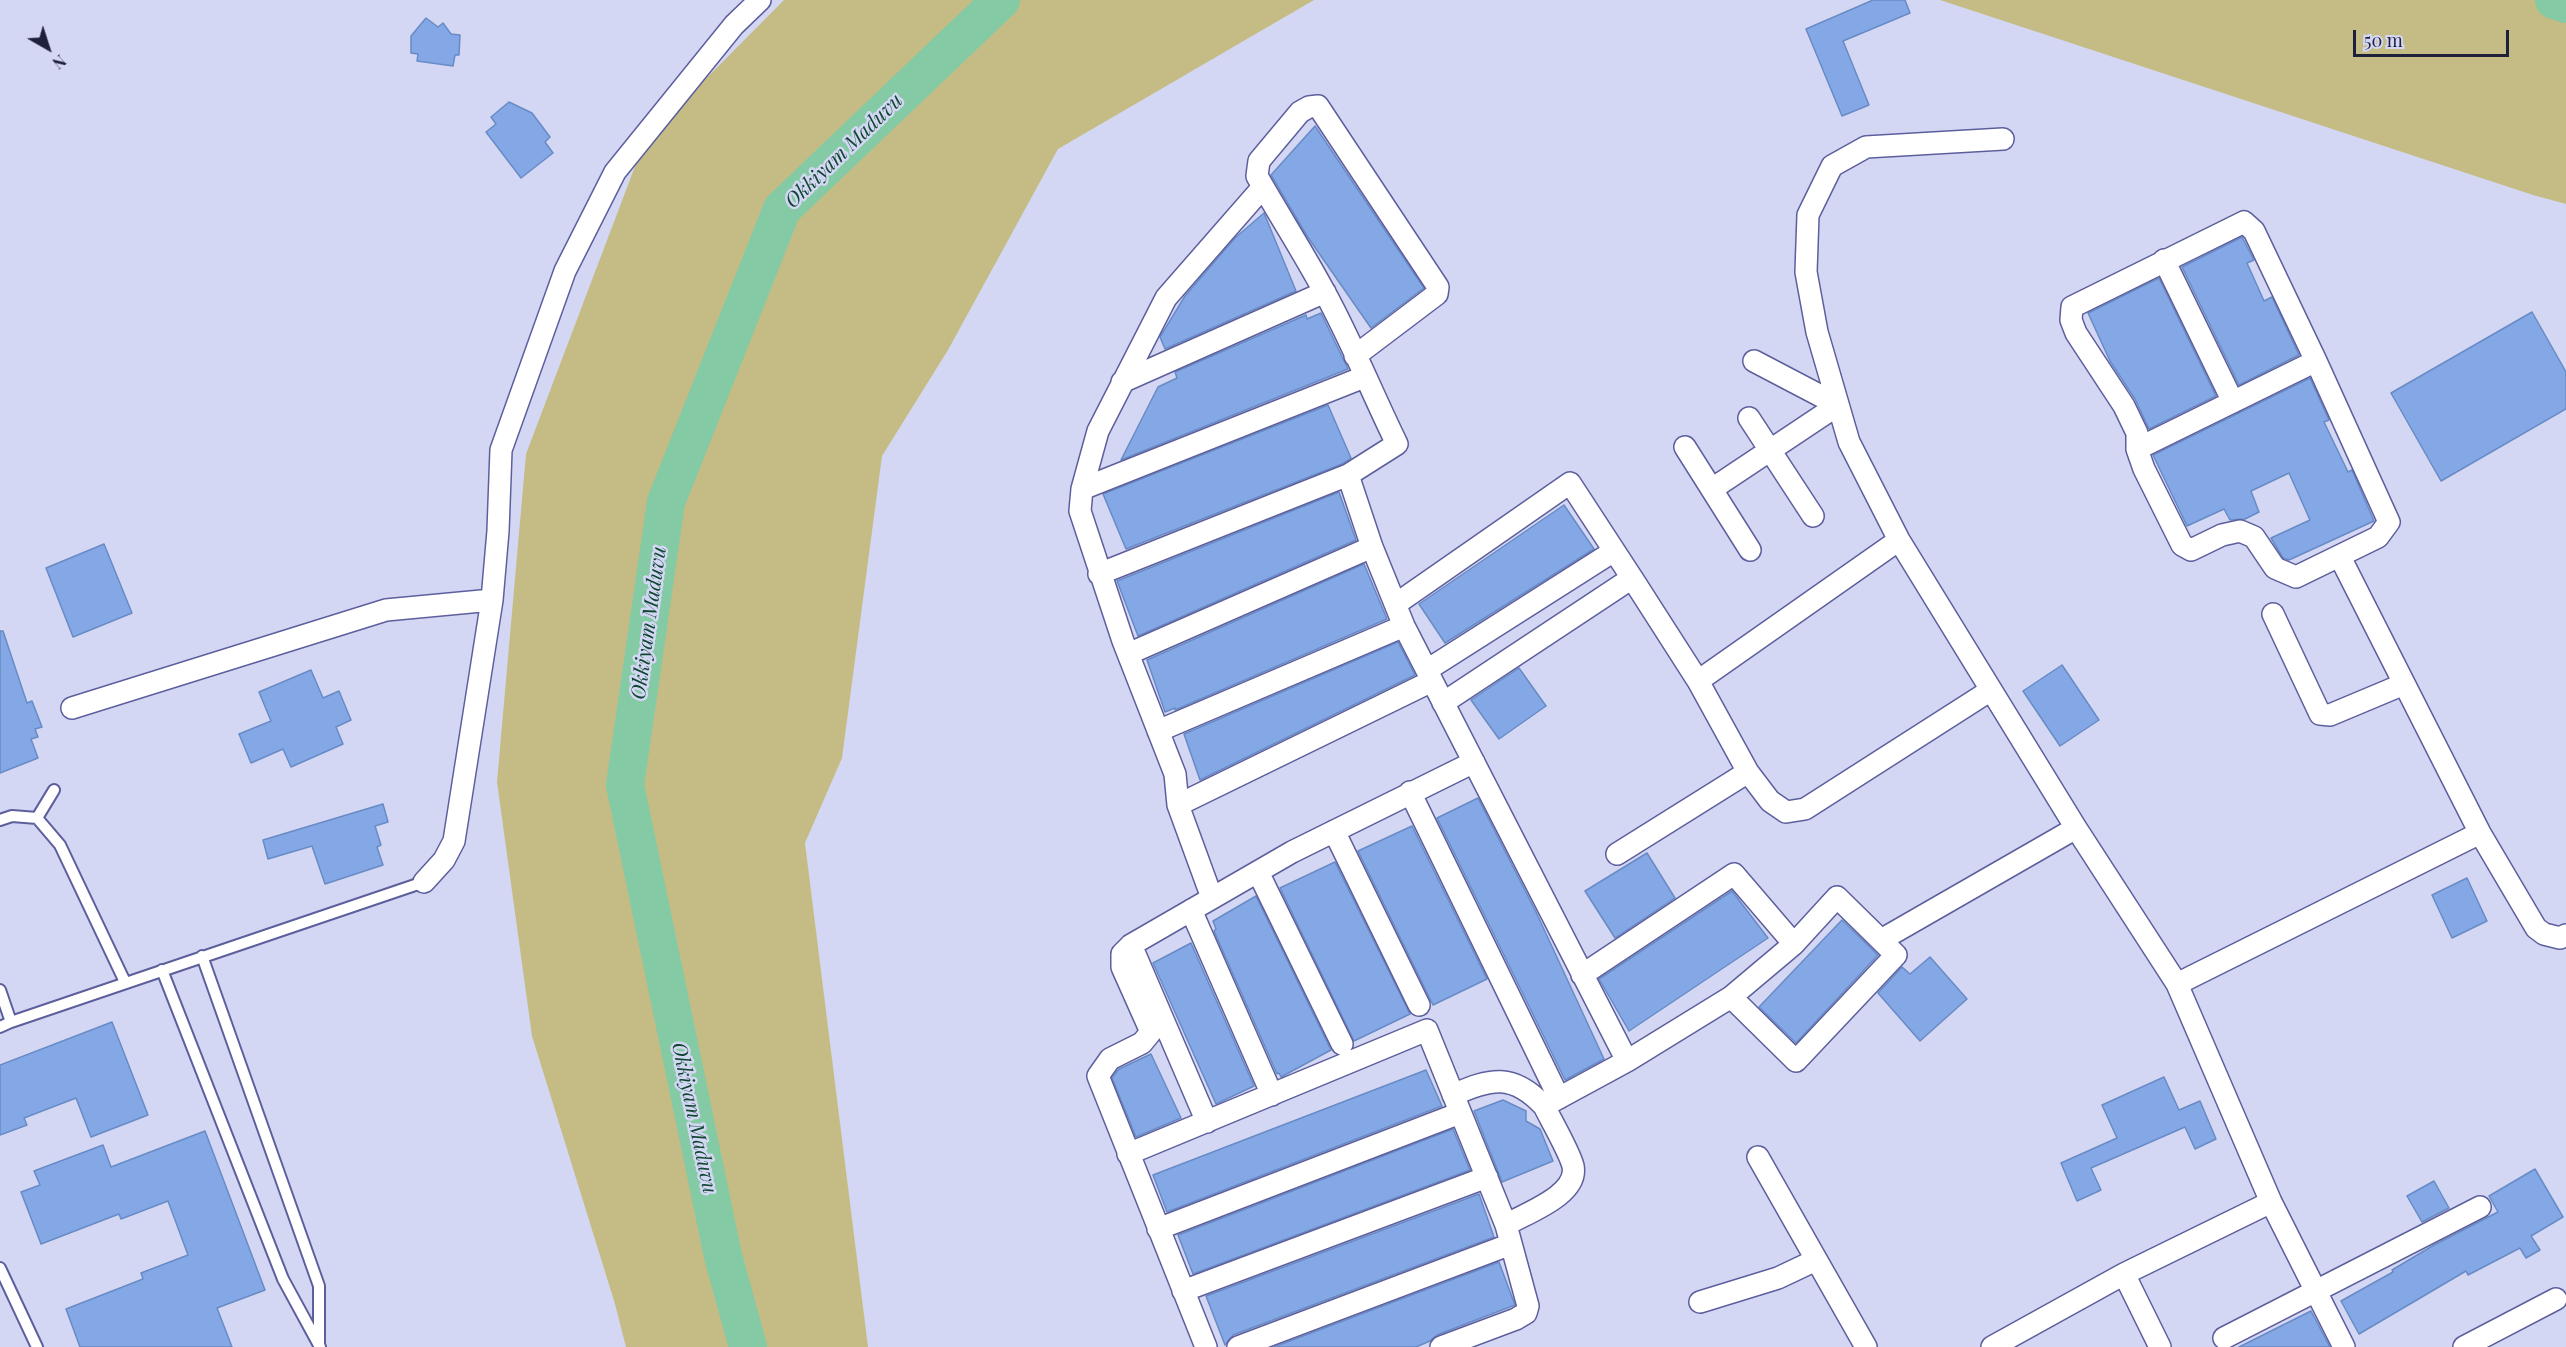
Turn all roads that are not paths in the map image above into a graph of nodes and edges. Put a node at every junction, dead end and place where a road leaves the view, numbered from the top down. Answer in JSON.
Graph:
{"nodes":[{"id":1,"x":760,"y":0,"type":"edge"},
{"id":2,"x":2003,"y":139,"type":"dead end"},
{"id":3,"x":1263,"y":187,"type":"junction"},
{"id":4,"x":2164,"y":260,"type":"junction"},
{"id":5,"x":1325,"y":292,"type":"junction"},
{"id":6,"x":1355,"y":356,"type":"junction"},
{"id":7,"x":1754,"y":360,"type":"dead end"},
{"id":8,"x":2316,"y":361,"type":"junction"},
{"id":9,"x":1364,"y":377,"type":"junction"},
{"id":10,"x":1122,"y":382,"type":"junction"},
{"id":11,"x":2234,"y":402,"type":"junction"},
{"id":12,"x":1838,"y":405,"type":"junction"},
{"id":13,"x":1749,"y":418,"type":"dead end"},
{"id":14,"x":1685,"y":447,"type":"dead end"},
{"id":15,"x":2137,"y":449,"type":"junction"},
{"id":16,"x":1770,"y":450,"type":"junction"},
{"id":17,"x":1348,"y":475,"type":"junction"},
{"id":18,"x":1082,"y":489,"type":"junction"},
{"id":19,"x":1712,"y":489,"type":"junction"},
{"id":20,"x":1813,"y":516,"type":"dead end"},
{"id":21,"x":1899,"y":540,"type":"junction"},
{"id":22,"x":1372,"y":547,"type":"junction"},
{"id":23,"x":1750,"y":550,"type":"dead end"},
{"id":24,"x":1608,"y":555,"type":"junction"},
{"id":25,"x":2340,"y":557,"type":"junction"},
{"id":26,"x":1100,"y":573,"type":"junction"},
{"id":27,"x":1632,"y":578,"type":"junction"},
{"id":28,"x":492,"y":600,"type":"junction"},
{"id":29,"x":1396,"y":604,"type":"junction"},
{"id":30,"x":2273,"y":614,"type":"dead end"},
{"id":31,"x":1404,"y":626,"type":"junction"},
{"id":32,"x":1128,"y":654,"type":"junction"},
{"id":33,"x":1429,"y":676,"type":"junction"},
{"id":34,"x":1698,"y":681,"type":"junction"},
{"id":35,"x":2404,"y":684,"type":"junction"},
{"id":36,"x":1991,"y":690,"type":"junction"},
{"id":37,"x":1443,"y":703,"type":"junction"},
{"id":38,"x":72,"y":708,"type":"dead end"},
{"id":39,"x":1158,"y":731,"type":"junction"},
{"id":40,"x":1474,"y":762,"type":"junction"},
{"id":41,"x":1748,"y":772,"type":"junction"},
{"id":42,"x":54,"y":790,"type":"dead end"},
{"id":43,"x":1410,"y":792,"type":"junction"},
{"id":44,"x":1178,"y":805,"type":"junction"},
{"id":45,"x":37,"y":818,"type":"junction"},
{"id":46,"x":0,"y":820,"type":"edge"},
{"id":47,"x":2076,"y":828,"type":"junction"},
{"id":48,"x":1334,"y":831,"type":"junction"},
{"id":49,"x":2480,"y":833,"type":"junction"},
{"id":50,"x":1617,"y":854,"type":"dead end"},
{"id":51,"x":1258,"y":872,"type":"junction"},
{"id":52,"x":424,"y":882,"type":"joint"},
{"id":53,"x":1212,"y":898,"type":"junction"},
{"id":54,"x":1191,"y":910,"type":"junction"},
{"id":55,"x":2566,"y":935,"type":"edge"},
{"id":56,"x":1881,"y":940,"type":"junction"},
{"id":57,"x":1794,"y":944,"type":"junction"},
{"id":58,"x":1131,"y":945,"type":"junction"},
{"id":59,"x":201,"y":957,"type":"junction"},
{"id":60,"x":162,"y":970,"type":"junction"},
{"id":61,"x":1582,"y":975,"type":"junction"},
{"id":62,"x":125,"y":982,"type":"junction"},
{"id":63,"x":2177,"y":984,"type":"junction"},
{"id":64,"x":0,"y":990,"type":"edge"},
{"id":65,"x":1731,"y":997,"type":"junction"},
{"id":66,"x":1419,"y":1005,"type":"dead end"},
{"id":67,"x":11,"y":1022,"type":"junction"},
{"id":68,"x":0,"y":1027,"type":"edge"},
{"id":69,"x":1342,"y":1044,"type":"dead end"},
{"id":70,"x":1627,"y":1061,"type":"junction"},
{"id":71,"x":1272,"y":1095,"type":"junction"},
{"id":72,"x":1551,"y":1102,"type":"junction"},
{"id":73,"x":1457,"y":1104,"type":"junction"},
{"id":74,"x":1207,"y":1122,"type":"junction"},
{"id":75,"x":1128,"y":1154,"type":"junction"},
{"id":76,"x":1758,"y":1157,"type":"dead end"},
{"id":77,"x":1487,"y":1177,"type":"junction"},
{"id":78,"x":2271,"y":1202,"type":"junction"},
{"id":79,"x":2480,"y":1207,"type":"dead end"},
{"id":80,"x":1158,"y":1229,"type":"junction"},
{"id":81,"x":1509,"y":1234,"type":"junction"},
{"id":82,"x":1816,"y":1260,"type":"junction"},
{"id":83,"x":0,"y":1268,"type":"edge"},
{"id":84,"x":2124,"y":1274,"type":"junction"},
{"id":85,"x":1183,"y":1291,"type":"junction"},
{"id":86,"x":2316,"y":1291,"type":"junction"},
{"id":87,"x":2556,"y":1299,"type":"dead end"},
{"id":88,"x":1700,"y":1302,"type":"dead end"},
{"id":89,"x":2224,"y":1338,"type":"dead end"},
{"id":90,"x":319,"y":1345,"type":"edge"},
{"id":91,"x":37,"y":1347,"type":"edge"},
{"id":92,"x":1206,"y":1347,"type":"edge"},
{"id":93,"x":1238,"y":1347,"type":"edge"},
{"id":94,"x":1440,"y":1347,"type":"edge"},
{"id":95,"x":1866,"y":1347,"type":"edge"},
{"id":96,"x":1992,"y":1347,"type":"edge"},
{"id":97,"x":2160,"y":1347,"type":"edge"},
{"id":98,"x":2344,"y":1347,"type":"edge"},
{"id":99,"x":2464,"y":1347,"type":"edge"}],
"edges":[{"from":1,"to":28,"type":"street"},
{"from":2,"to":12,"type":"street"},
{"from":3,"to":5,"type":"street"},
{"from":3,"to":6,"type":"street"},
{"from":3,"to":10,"type":"street"},
{"from":4,"to":8,"type":"street"},
{"from":4,"to":11,"type":"street"},
{"from":4,"to":15,"type":"street"},
{"from":5,"to":6,"type":"street"},
{"from":5,"to":10,"type":"street"},
{"from":6,"to":9,"type":"street"},
{"from":7,"to":12,"type":"street"},
{"from":8,"to":11,"type":"street"},
{"from":8,"to":25,"type":"street"},
{"from":9,"to":17,"type":"street"},
{"from":9,"to":18,"type":"street"},
{"from":10,"to":18,"type":"street"},
{"from":11,"to":15,"type":"street"},
{"from":12,"to":16,"type":"street"},
{"from":12,"to":21,"type":"street"},
{"from":13,"to":16,"type":"street"},
{"from":14,"to":19,"type":"street"},
{"from":15,"to":25,"type":"street"},
{"from":16,"to":19,"type":"street"},
{"from":16,"to":20,"type":"street"},
{"from":17,"to":22,"type":"street"},
{"from":17,"to":26,"type":"street"},
{"from":18,"to":26,"type":"street"},
{"from":19,"to":23,"type":"street"},
{"from":21,"to":34,"type":"street"},
{"from":21,"to":36,"type":"street"},
{"from":22,"to":29,"type":"street"},
{"from":22,"to":32,"type":"street"},
{"from":24,"to":27,"type":"street"},
{"from":24,"to":29,"type":"street"},
{"from":24,"to":33,"type":"street"},
{"from":25,"to":35,"type":"street"},
{"from":26,"to":32,"type":"street"},
{"from":27,"to":34,"type":"street"},
{"from":27,"to":37,"type":"street"},
{"from":28,"to":38,"type":"street"},
{"from":28,"to":52,"type":"street"},
{"from":29,"to":31,"type":"street"},
{"from":30,"to":35,"type":"street"},
{"from":31,"to":33,"type":"street"},
{"from":31,"to":39,"type":"street"},
{"from":32,"to":39,"type":"street"},
{"from":33,"to":37,"type":"street"},
{"from":33,"to":44,"type":"street"},
{"from":34,"to":41,"type":"street"},
{"from":35,"to":49,"type":"street"},
{"from":36,"to":41,"type":"street"},
{"from":36,"to":47,"type":"street"},
{"from":37,"to":40,"type":"street"},
{"from":39,"to":44,"type":"street"},
{"from":40,"to":43,"type":"street"},
{"from":40,"to":61,"type":"street"},
{"from":41,"to":50,"type":"street"},
{"from":42,"to":45,"type":"lane"},
{"from":43,"to":48,"type":"street"},
{"from":43,"to":72,"type":"street"},
{"from":44,"to":53,"type":"street"},
{"from":45,"to":46,"type":"lane"},
{"from":45,"to":62,"type":"lane"},
{"from":47,"to":56,"type":"street"},
{"from":47,"to":63,"type":"street"},
{"from":48,"to":51,"type":"street"},
{"from":48,"to":66,"type":"street"},
{"from":49,"to":55,"type":"street"},
{"from":49,"to":63,"type":"street"},
{"from":51,"to":53,"type":"street"},
{"from":51,"to":69,"type":"street"},
{"from":52,"to":59,"type":"lane"},
{"from":53,"to":54,"type":"street"},
{"from":54,"to":58,"type":"street"},
{"from":54,"to":71,"type":"street"},
{"from":56,"to":57,"type":"street"},
{"from":56,"to":65,"type":"street"},
{"from":57,"to":61,"type":"street"},
{"from":57,"to":65,"type":"street"},
{"from":58,"to":74,"type":"street"},
{"from":58,"to":75,"type":"street"},
{"from":59,"to":60,"type":"lane"},
{"from":59,"to":90,"type":"lane"},
{"from":60,"to":62,"type":"lane"},
{"from":60,"to":90,"type":"lane"},
{"from":61,"to":70,"type":"street"},
{"from":62,"to":67,"type":"lane"},
{"from":63,"to":78,"type":"street"},
{"from":64,"to":67,"type":"lane"},
{"from":65,"to":70,"type":"street"},
{"from":67,"to":68,"type":"lane"},
{"from":70,"to":72,"type":"street"},
{"from":71,"to":73,"type":"street"},
{"from":71,"to":74,"type":"street"},
{"from":72,"to":73,"type":"street"},
{"from":72,"to":81,"type":"street"},
{"from":73,"to":77,"type":"street"},
{"from":73,"to":80,"type":"street"},
{"from":74,"to":75,"type":"street"},
{"from":75,"to":80,"type":"street"},
{"from":76,"to":82,"type":"street"},
{"from":77,"to":81,"type":"street"},
{"from":77,"to":85,"type":"street"},
{"from":78,"to":84,"type":"street"},
{"from":78,"to":86,"type":"street"},
{"from":79,"to":86,"type":"street"},
{"from":80,"to":85,"type":"street"},
{"from":81,"to":93,"type":"street"},
{"from":81,"to":94,"type":"street"},
{"from":82,"to":88,"type":"street"},
{"from":82,"to":95,"type":"street"},
{"from":83,"to":91,"type":"lane"},
{"from":84,"to":96,"type":"street"},
{"from":84,"to":97,"type":"street"},
{"from":85,"to":92,"type":"street"},
{"from":86,"to":89,"type":"street"},
{"from":86,"to":98,"type":"street"},
{"from":87,"to":99,"type":"street"}]}
